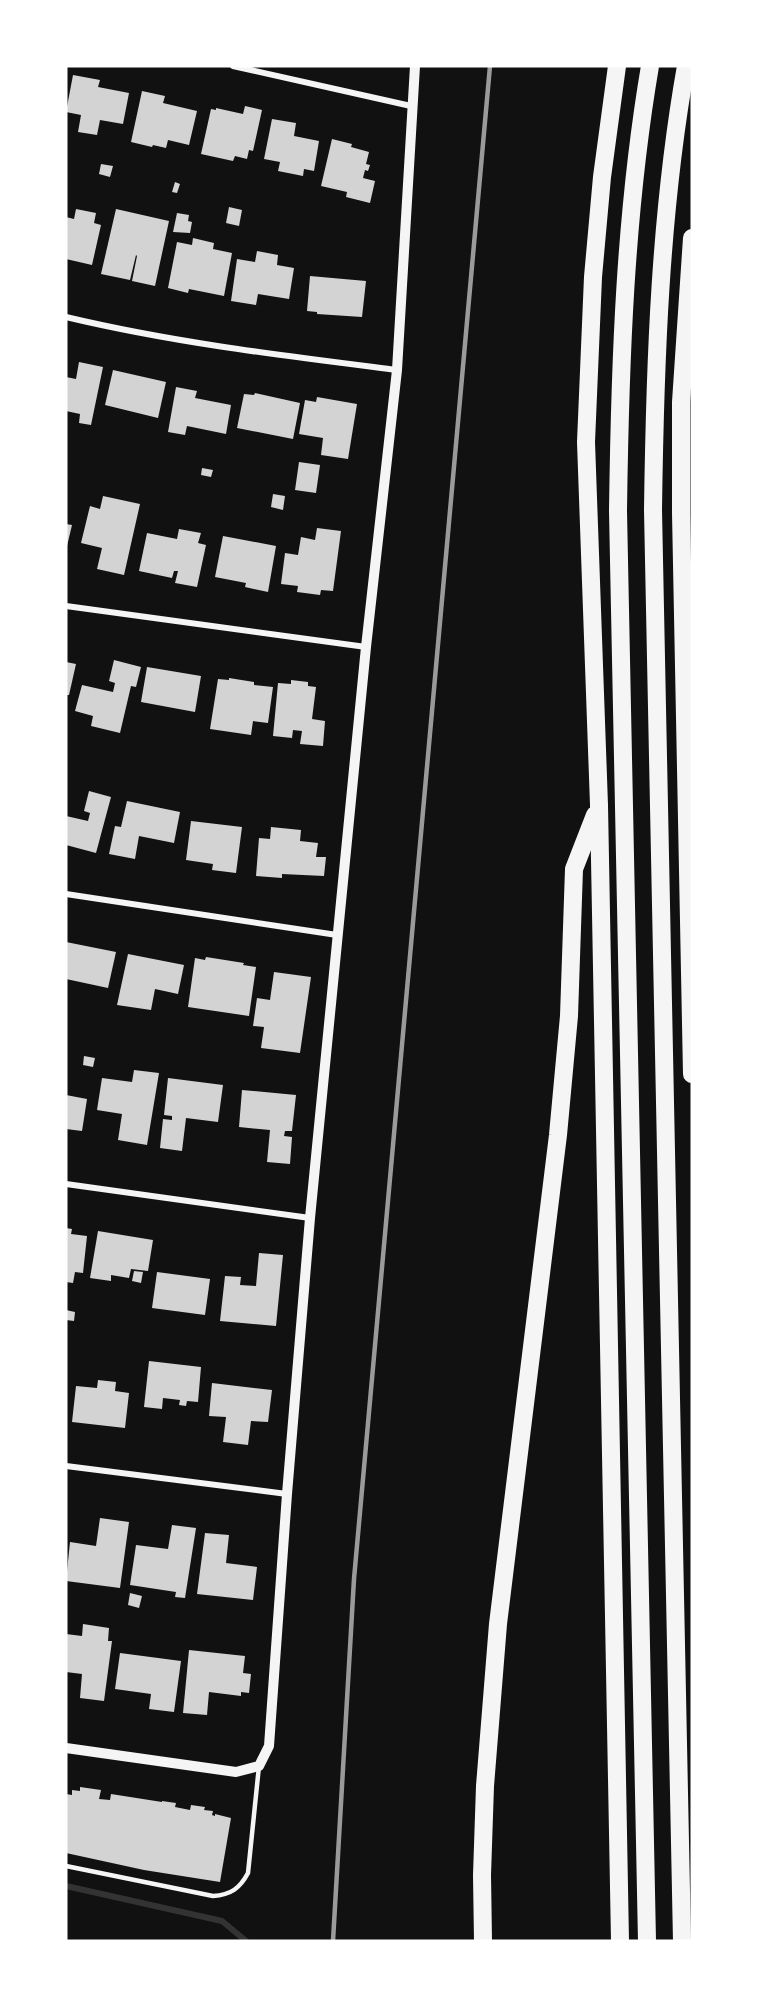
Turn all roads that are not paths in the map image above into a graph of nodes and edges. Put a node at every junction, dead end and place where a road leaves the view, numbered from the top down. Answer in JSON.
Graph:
{"nodes":[{"id":1,"x":233,"y":66,"type":"edge"},
{"id":2,"x":415,"y":66,"type":"edge"},
{"id":3,"x":617,"y":66,"type":"edge"},
{"id":4,"x":650,"y":66,"type":"edge"},
{"id":5,"x":686,"y":66,"type":"edge"},
{"id":6,"x":411,"y":106,"type":"junction"},
{"id":7,"x":692,"y":238,"type":"edge"},
{"id":8,"x":66,"y":317,"type":"edge"},
{"id":9,"x":397,"y":370,"type":"junction"},
{"id":10,"x":66,"y":606,"type":"edge"},
{"id":11,"x":366,"y":647,"type":"junction"},
{"id":12,"x":599,"y":805,"type":"junction"},
{"id":13,"x":66,"y":894,"type":"edge"},
{"id":14,"x":337,"y":935,"type":"junction"},
{"id":15,"x":692,"y":1074,"type":"edge"},
{"id":16,"x":66,"y":1184,"type":"edge"},
{"id":17,"x":310,"y":1218,"type":"junction"},
{"id":18,"x":66,"y":1466,"type":"edge"},
{"id":19,"x":287,"y":1494,"type":"junction"},
{"id":20,"x":66,"y":1748,"type":"edge"},
{"id":21,"x":259,"y":1766,"type":"junction"},
{"id":22,"x":66,"y":1866,"type":"edge"},
{"id":23,"x":483,"y":1941,"type":"edge"},
{"id":24,"x":620,"y":1941,"type":"edge"},
{"id":25,"x":647,"y":1941,"type":"edge"},
{"id":26,"x":682,"y":1941,"type":"edge"}],
"edges":[{"from":1,"to":6,"type":"street"},
{"from":2,"to":6,"type":"street"},
{"from":3,"to":12,"type":"highway"},
{"from":4,"to":25,"type":"highway"},
{"from":5,"to":26,"type":"highway"},
{"from":6,"to":9,"type":"street"},
{"from":7,"to":15,"type":"highway"},
{"from":8,"to":9,"type":"street"},
{"from":9,"to":11,"type":"street"},
{"from":10,"to":11,"type":"street"},
{"from":11,"to":14,"type":"street"},
{"from":12,"to":23,"type":"highway"},
{"from":12,"to":24,"type":"highway"},
{"from":13,"to":14,"type":"street"},
{"from":14,"to":17,"type":"street"},
{"from":16,"to":17,"type":"street"},
{"from":17,"to":19,"type":"street"},
{"from":18,"to":19,"type":"street"},
{"from":19,"to":21,"type":"street"},
{"from":20,"to":21,"type":"street"},
{"from":21,"to":22,"type":"lane"}]}
